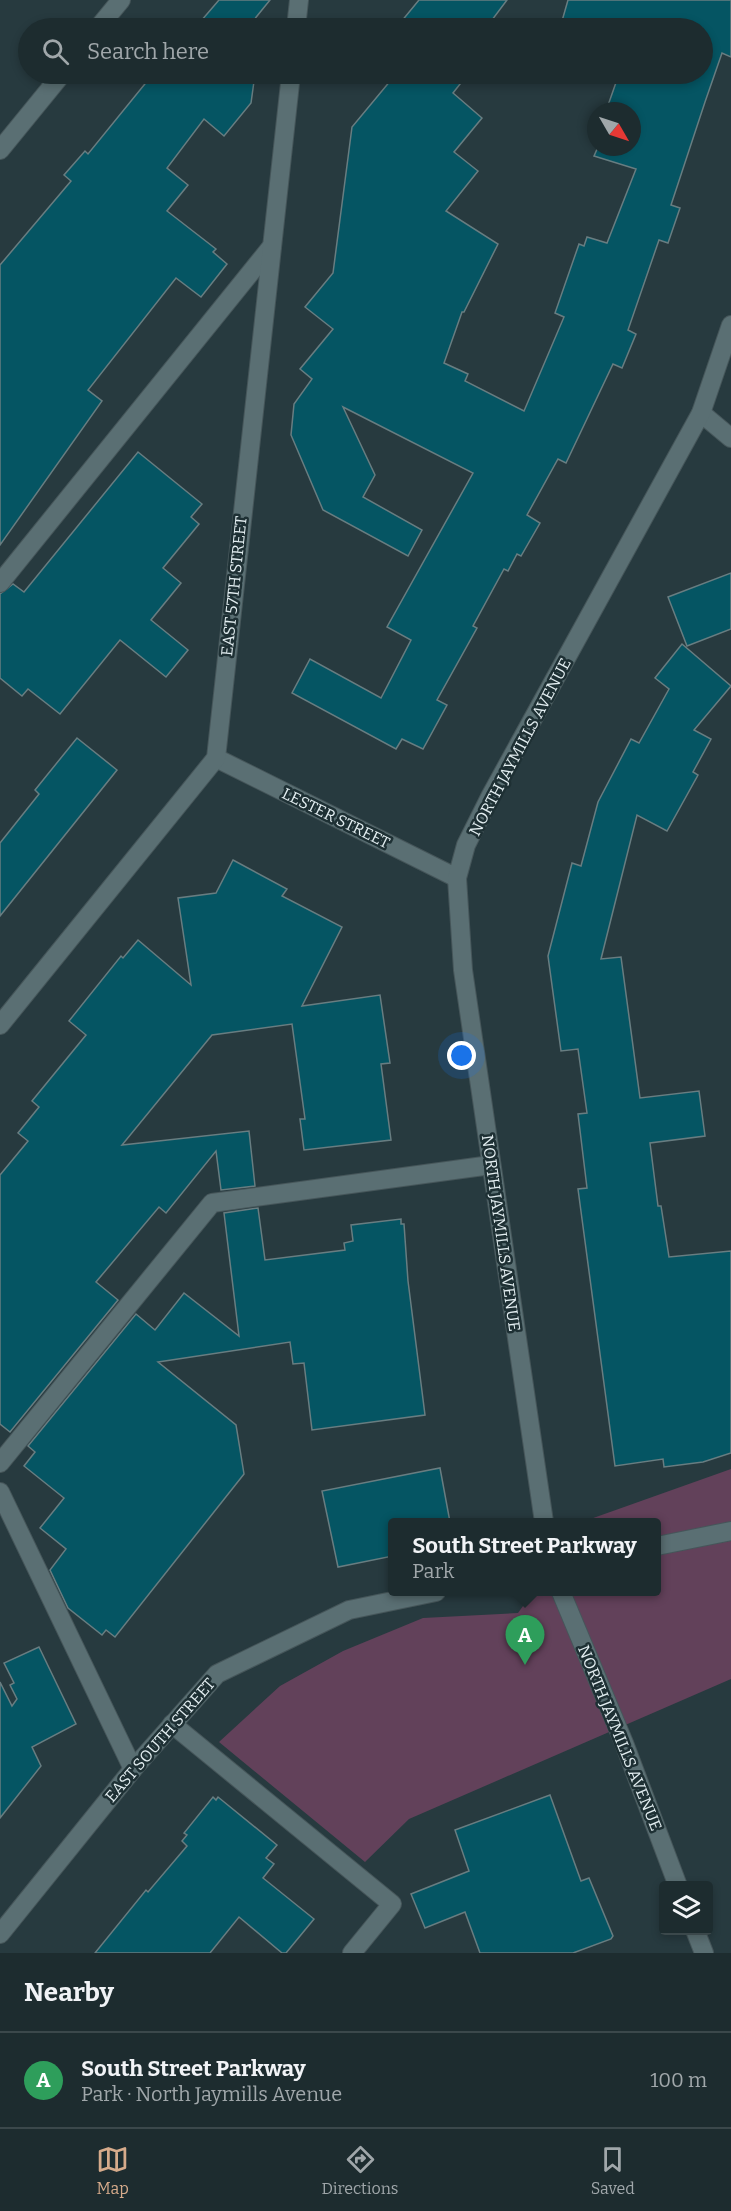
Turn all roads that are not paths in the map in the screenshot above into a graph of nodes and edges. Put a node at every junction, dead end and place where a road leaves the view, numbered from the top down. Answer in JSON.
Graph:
{"nodes":[{"id":1,"x":121,"y":0,"type":"edge"},
{"id":2,"x":299,"y":0,"type":"edge"},
{"id":3,"x":106,"y":18,"type":"edge"},
{"id":4,"x":297,"y":18,"type":"edge"},
{"id":5,"x":54,"y":84,"type":"edge"},
{"id":6,"x":290,"y":84,"type":"edge"},
{"id":7,"x":0,"y":150,"type":"edge"},
{"id":8,"x":272,"y":246,"type":"junction"},
{"id":9,"x":731,"y":325,"type":"edge"},
{"id":10,"x":701,"y":414,"type":"junction"},
{"id":11,"x":731,"y":438,"type":"edge"},
{"id":12,"x":0,"y":583,"type":"edge"},
{"id":13,"x":216,"y":758,"type":"junction"},
{"id":14,"x":457,"y":878,"type":"junction"},
{"id":15,"x":0,"y":1025,"type":"edge"},
{"id":16,"x":491,"y":1164,"type":"junction"},
{"id":17,"x":0,"y":1464,"type":"edge"},
{"id":18,"x":0,"y":1492,"type":"edge"},
{"id":19,"x":543,"y":1518,"type":"edge"},
{"id":20,"x":731,"y":1531,"type":"edge"},
{"id":21,"x":661,"y":1545,"type":"edge"},
{"id":22,"x":417,"y":1596,"type":"edge"},
{"id":23,"x":563,"y":1596,"type":"edge"},
{"id":24,"x":172,"y":1724,"type":"junction"},
{"id":25,"x":133,"y":1769,"type":"junction"},
{"id":26,"x":676,"y":1881,"type":"edge"},
{"id":27,"x":0,"y":1934,"type":"edge"},
{"id":28,"x":697,"y":1935,"type":"edge"},
{"id":29,"x":352,"y":1953,"type":"edge"},
{"id":30,"x":704,"y":1953,"type":"edge"}],
"edges":[{"from":1,"to":3,"type":"street"},
{"from":2,"to":4,"type":"street"},
{"from":5,"to":7,"type":"street"},
{"from":6,"to":8,"type":"street","name":"EAST 57TH STREET"},
{"from":8,"to":12,"type":"street"},
{"from":8,"to":13,"type":"street","name":"EAST 57TH STREET"},
{"from":9,"to":10,"type":"street","name":"NORTH JAYMILLS AVENUE"},
{"from":10,"to":11,"type":"street"},
{"from":10,"to":14,"type":"street","name":"NORTH JAYMILLS AVENUE"},
{"from":13,"to":14,"type":"street","name":"LESTER STREET"},
{"from":13,"to":15,"type":"street"},
{"from":14,"to":16,"type":"street","name":"NORTH JAYMILLS AVENUE"},
{"from":16,"to":17,"type":"street"},
{"from":16,"to":19,"type":"street","name":"NORTH JAYMILLS AVENUE"},
{"from":18,"to":25,"type":"street"},
{"from":20,"to":21,"type":"street"},
{"from":22,"to":24,"type":"street","name":"EAST SOUTH STREET"},
{"from":23,"to":26,"type":"street","name":"NORTH JAYMILLS AVENUE"},
{"from":24,"to":25,"type":"street","name":"EAST SOUTH STREET"},
{"from":24,"to":29,"type":"street"},
{"from":25,"to":27,"type":"street","name":"EAST SOUTH STREET"},
{"from":28,"to":30,"type":"street"}]}
